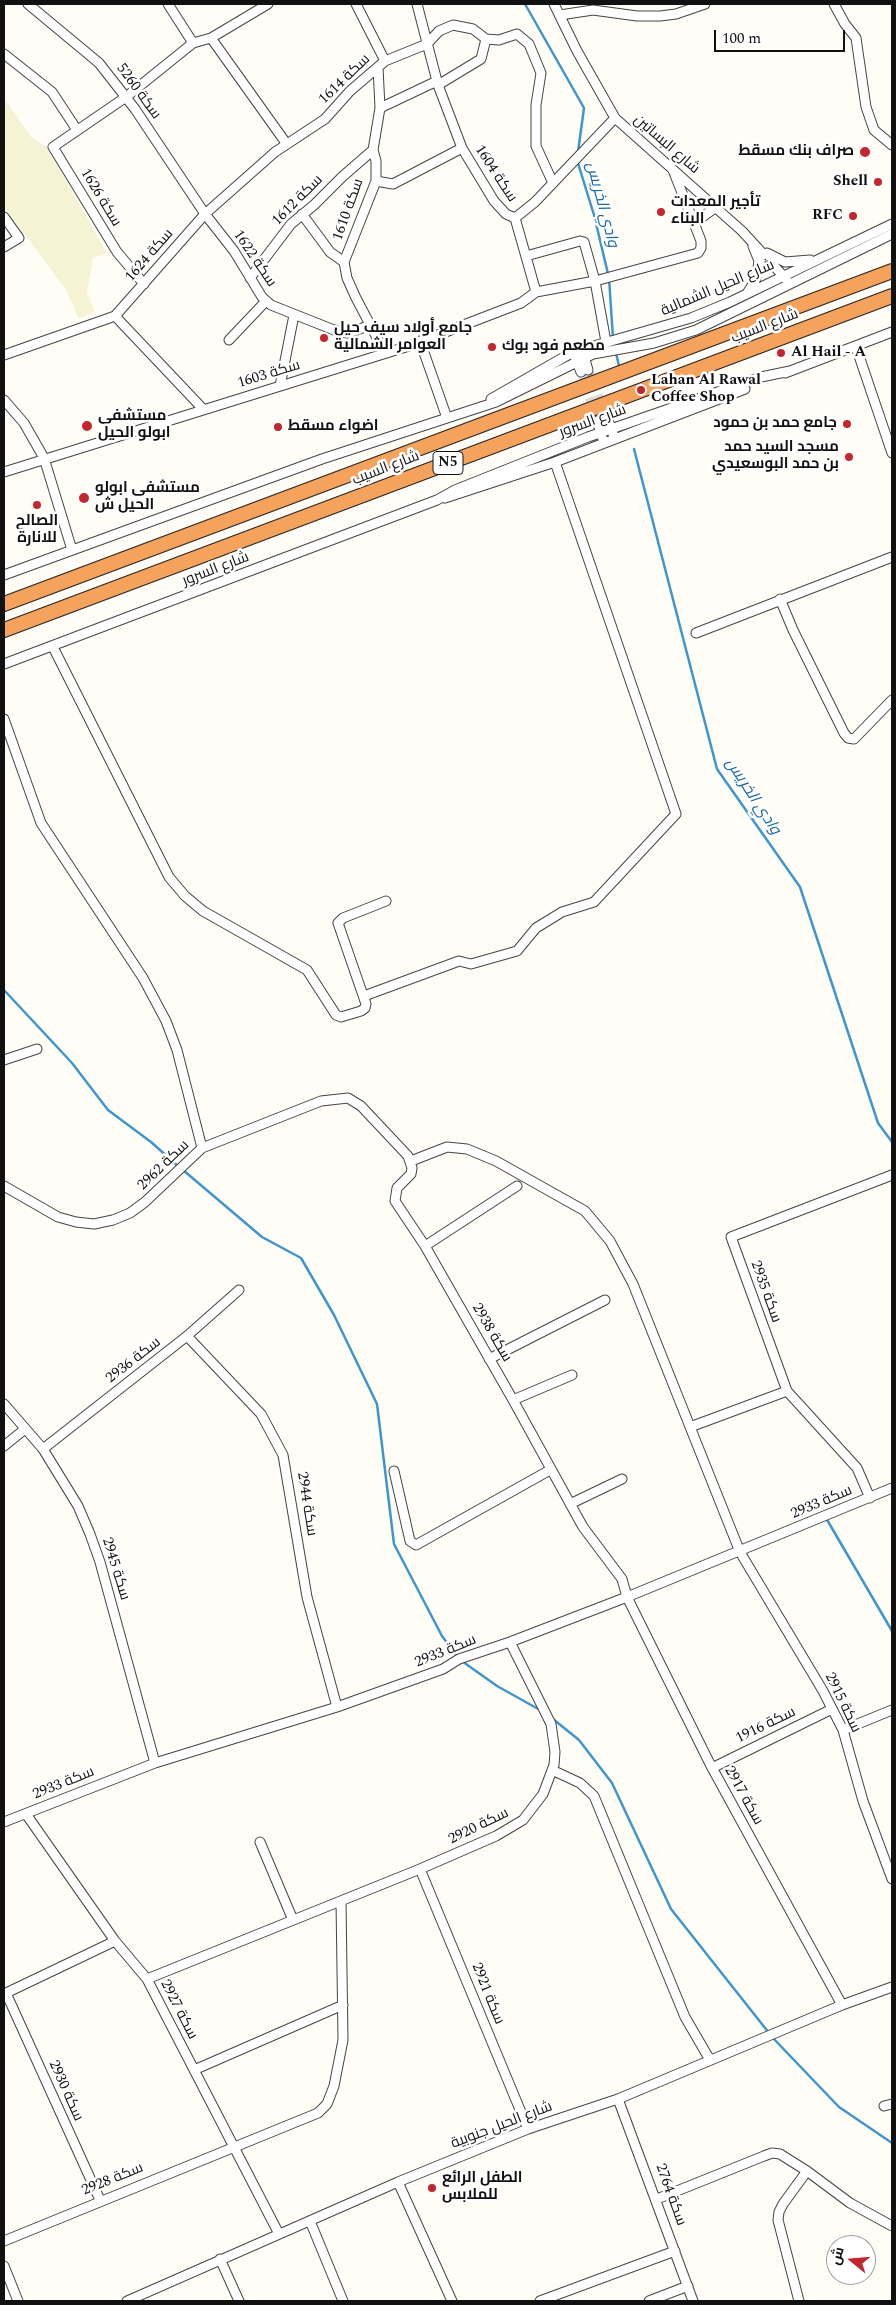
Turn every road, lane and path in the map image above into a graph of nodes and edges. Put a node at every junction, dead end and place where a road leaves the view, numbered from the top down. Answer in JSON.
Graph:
{"nodes":[{"id":1,"x":28,"y":4,"type":"edge"},
{"id":2,"x":168,"y":4,"type":"edge"},
{"id":3,"x":268,"y":4,"type":"edge"},
{"id":4,"x":356,"y":4,"type":"edge"},
{"id":5,"x":416,"y":4,"type":"edge"},
{"id":6,"x":554,"y":4,"type":"edge"},
{"id":7,"x":705,"y":4,"type":"edge"},
{"id":8,"x":834,"y":4,"type":"edge"},
{"id":9,"x":560,"y":15,"type":"junction"},
{"id":10,"x":212,"y":38,"type":"junction"},
{"id":11,"x":486,"y":39,"type":"junction"},
{"id":12,"x":193,"y":43,"type":"junction"},
{"id":13,"x":427,"y":44,"type":"junction"},
{"id":14,"x":4,"y":54,"type":"edge"},
{"id":15,"x":385,"y":61,"type":"junction"},
{"id":16,"x":378,"y":67,"type":"junction"},
{"id":17,"x":438,"y":83,"type":"junction"},
{"id":18,"x":126,"y":97,"type":"junction"},
{"id":19,"x":380,"y":108,"type":"junction"},
{"id":20,"x":615,"y":118,"type":"junction"},
{"id":21,"x":77,"y":130,"type":"junction"},
{"id":22,"x":286,"y":143,"type":"junction"},
{"id":23,"x":892,"y":145,"type":"edge"},
{"id":24,"x":462,"y":148,"type":"junction"},
{"id":25,"x":373,"y":150,"type":"junction"},
{"id":26,"x":673,"y":169,"type":"junction"},
{"id":27,"x":376,"y":181,"type":"junction"},
{"id":28,"x":553,"y":183,"type":"junction"},
{"id":29,"x":716,"y":207,"type":"junction"},
{"id":30,"x":204,"y":214,"type":"junction"},
{"id":31,"x":302,"y":214,"type":"junction"},
{"id":32,"x":4,"y":217,"type":"edge"},
{"id":33,"x":515,"y":218,"type":"junction"},
{"id":34,"x":694,"y":223,"type":"junction"},
{"id":35,"x":892,"y":224,"type":"edge"},
{"id":36,"x":892,"y":234,"type":"edge"},
{"id":37,"x":747,"y":235,"type":"junction"},
{"id":38,"x":850,"y":244,"type":"junction"},
{"id":39,"x":4,"y":247,"type":"edge"},
{"id":40,"x":760,"y":249,"type":"junction"},
{"id":41,"x":526,"y":256,"type":"junction"},
{"id":42,"x":822,"y":258,"type":"junction"},
{"id":43,"x":840,"y":261,"type":"junction"},
{"id":44,"x":344,"y":262,"type":"junction"},
{"id":45,"x":892,"y":271,"type":"edge"},
{"id":46,"x":784,"y":276,"type":"junction"},
{"id":47,"x":250,"y":278,"type":"junction"},
{"id":48,"x":595,"y":282,"type":"junction"},
{"id":49,"x":144,"y":284,"type":"junction"},
{"id":50,"x":791,"y":285,"type":"junction"},
{"id":51,"x":536,"y":292,"type":"junction"},
{"id":52,"x":747,"y":294,"type":"junction"},
{"id":53,"x":892,"y":297,"type":"edge"},
{"id":54,"x":266,"y":301,"type":"junction"},
{"id":55,"x":115,"y":316,"type":"junction"},
{"id":56,"x":294,"y":316,"type":"junction"},
{"id":57,"x":371,"y":325,"type":"junction"},
{"id":58,"x":892,"y":332,"type":"edge"},
{"id":59,"x":229,"y":340,"type":"dead end"},
{"id":60,"x":420,"y":341,"type":"junction"},
{"id":61,"x":606,"y":342,"type":"junction"},
{"id":62,"x":856,"y":347,"type":"junction"},
{"id":63,"x":385,"y":353,"type":"junction"},
{"id":64,"x":4,"y":355,"type":"edge"},
{"id":65,"x":579,"y":355,"type":"junction"},
{"id":66,"x":584,"y":371,"type":"tunnel mouth"},
{"id":67,"x":790,"y":371,"type":"junction"},
{"id":68,"x":280,"y":386,"type":"junction"},
{"id":69,"x":4,"y":400,"type":"edge"},
{"id":70,"x":204,"y":409,"type":"junction"},
{"id":71,"x":607,"y":417,"type":"tunnel mouth"},
{"id":72,"x":447,"y":418,"type":"junction"},
{"id":73,"x":597,"y":421,"type":"tunnel mouth"},
{"id":74,"x":611,"y":429,"type":"junction"},
{"id":75,"x":601,"y":432,"type":"junction"},
{"id":76,"x":614,"y":438,"type":"junction"},
{"id":77,"x":604,"y":442,"type":"junction"},
{"id":78,"x":892,"y":453,"type":"edge"},
{"id":79,"x":44,"y":458,"type":"junction"},
{"id":80,"x":555,"y":462,"type":"junction"},
{"id":81,"x":4,"y":472,"type":"edge"},
{"id":82,"x":438,"y":500,"type":"junction"},
{"id":83,"x":72,"y":550,"type":"junction"},
{"id":84,"x":892,"y":557,"type":"edge"},
{"id":85,"x":4,"y":575,"type":"edge"},
{"id":86,"x":780,"y":599,"type":"junction"},
{"id":87,"x":4,"y":604,"type":"edge"},
{"id":88,"x":4,"y":630,"type":"edge"},
{"id":89,"x":696,"y":633,"type":"dead end"},
{"id":90,"x":53,"y":646,"type":"junction"},
{"id":91,"x":4,"y":664,"type":"edge"},
{"id":92,"x":892,"y":700,"type":"edge"},
{"id":93,"x":4,"y":719,"type":"edge"},
{"id":94,"x":386,"y":901,"type":"dead end"},
{"id":95,"x":364,"y":996,"type":"junction"},
{"id":96,"x":37,"y":1049,"type":"dead end"},
{"id":97,"x":4,"y":1060,"type":"edge"},
{"id":98,"x":202,"y":1148,"type":"junction"},
{"id":99,"x":411,"y":1161,"type":"junction"},
{"id":100,"x":892,"y":1175,"type":"edge"},
{"id":101,"x":4,"y":1186,"type":"edge"},
{"id":102,"x":517,"y":1186,"type":"dead end"},
{"id":103,"x":425,"y":1246,"type":"junction"},
{"id":104,"x":239,"y":1290,"type":"dead end"},
{"id":105,"x":605,"y":1300,"type":"dead end"},
{"id":106,"x":187,"y":1336,"type":"junction"},
{"id":107,"x":489,"y":1359,"type":"junction"},
{"id":108,"x":572,"y":1375,"type":"dead end"},
{"id":109,"x":787,"y":1392,"type":"junction"},
{"id":110,"x":514,"y":1400,"type":"junction"},
{"id":111,"x":4,"y":1404,"type":"edge"},
{"id":112,"x":690,"y":1428,"type":"junction"},
{"id":113,"x":25,"y":1429,"type":"junction"},
{"id":114,"x":4,"y":1446,"type":"edge"},
{"id":115,"x":42,"y":1449,"type":"junction"},
{"id":116,"x":394,"y":1470,"type":"dead end"},
{"id":117,"x":550,"y":1470,"type":"junction"},
{"id":118,"x":622,"y":1479,"type":"dead end"},
{"id":119,"x":892,"y":1488,"type":"edge"},
{"id":120,"x":870,"y":1498,"type":"junction"},
{"id":121,"x":570,"y":1504,"type":"junction"},
{"id":122,"x":740,"y":1552,"type":"junction"},
{"id":123,"x":627,"y":1597,"type":"junction"},
{"id":124,"x":510,"y":1642,"type":"junction"},
{"id":125,"x":337,"y":1707,"type":"junction"},
{"id":126,"x":832,"y":1709,"type":"junction"},
{"id":127,"x":892,"y":1710,"type":"edge"},
{"id":128,"x":843,"y":1730,"type":"junction"},
{"id":129,"x":155,"y":1763,"type":"junction"},
{"id":130,"x":712,"y":1768,"type":"junction"},
{"id":131,"x":552,"y":1770,"type":"junction"},
{"id":132,"x":26,"y":1814,"type":"junction"},
{"id":133,"x":4,"y":1822,"type":"edge"},
{"id":134,"x":260,"y":1842,"type":"dead end"},
{"id":135,"x":888,"y":1857,"type":"edge"},
{"id":136,"x":420,"y":1869,"type":"junction"},
{"id":137,"x":892,"y":1879,"type":"edge"},
{"id":138,"x":340,"y":1901,"type":"junction"},
{"id":139,"x":294,"y":1920,"type":"junction"},
{"id":140,"x":115,"y":1942,"type":"junction"},
{"id":141,"x":146,"y":1979,"type":"junction"},
{"id":142,"x":892,"y":1987,"type":"edge"},
{"id":143,"x":5,"y":1993,"type":"edge"},
{"id":144,"x":842,"y":2004,"type":"junction"},
{"id":145,"x":343,"y":2005,"type":"junction"},
{"id":146,"x":710,"y":2060,"type":"junction"},
{"id":147,"x":194,"y":2070,"type":"junction"},
{"id":148,"x":618,"y":2099,"type":"junction"},
{"id":149,"x":528,"y":2129,"type":"junction"},
{"id":150,"x":233,"y":2146,"type":"junction"},
{"id":151,"x":808,"y":2170,"type":"junction"},
{"id":152,"x":398,"y":2182,"type":"junction"},
{"id":153,"x":657,"y":2199,"type":"junction"},
{"id":154,"x":100,"y":2200,"type":"junction"},
{"id":155,"x":310,"y":2221,"type":"junction"},
{"id":156,"x":892,"y":2226,"type":"edge"},
{"id":157,"x":279,"y":2234,"type":"junction"},
{"id":158,"x":4,"y":2240,"type":"edge"},
{"id":159,"x":675,"y":2251,"type":"junction"},
{"id":160,"x":220,"y":2259,"type":"junction"},
{"id":161,"x":4,"y":2266,"type":"edge"},
{"id":162,"x":688,"y":2286,"type":"junction"},
{"id":163,"x":18,"y":2301,"type":"edge"},
{"id":164,"x":127,"y":2301,"type":"edge"},
{"id":165,"x":239,"y":2301,"type":"edge"},
{"id":166,"x":344,"y":2301,"type":"edge"},
{"id":167,"x":452,"y":2301,"type":"edge"},
{"id":168,"x":540,"y":2301,"type":"edge"},
{"id":169,"x":649,"y":2301,"type":"edge"},
{"id":170,"x":693,"y":2301,"type":"edge"},
{"id":171,"x":798,"y":2301,"type":"edge"}],
"edges":[{"from":1,"to":18,"type":"street","name":"سكة 5260"},
{"from":2,"to":12,"type":"street"},
{"from":3,"to":10,"type":"street"},
{"from":4,"to":15,"type":"street"},
{"from":5,"to":13,"type":"street","name":"سكة 1604"},
{"from":6,"to":9,"type":"street","name":"شارع البساتين"},
{"from":7,"to":9,"type":"street"},
{"from":8,"to":23,"type":"street"},
{"from":9,"to":20,"type":"street","name":"شارع البساتين"},
{"from":10,"to":12,"type":"street"},
{"from":10,"to":22,"type":"street"},
{"from":11,"to":13,"type":"street","name":"سكة 1614"},
{"from":11,"to":17,"type":"street"},
{"from":11,"to":28,"type":"street"},
{"from":12,"to":18,"type":"street","name":"سكة 1626"},
{"from":13,"to":15,"type":"street","name":"سكة 1614"},
{"from":13,"to":17,"type":"street","name":"سكة 1604"},
{"from":14,"to":21,"type":"street"},
{"from":15,"to":16,"type":"street","name":"سكة 1614"},
{"from":16,"to":19,"type":"street","name":"سكة 1610"},
{"from":16,"to":22,"type":"street","name":"سكة 1614"},
{"from":17,"to":19,"type":"street"},
{"from":17,"to":24,"type":"street","name":"سكة 1604"},
{"from":18,"to":21,"type":"street","name":"سكة 1626"},
{"from":18,"to":30,"type":"street","name":"سكة 5260"},
{"from":19,"to":25,"type":"street","name":"سكة 1610"},
{"from":20,"to":26,"type":"street","name":"شارع البساتين"},
{"from":20,"to":28,"type":"street","name":"سكة 1604"},
{"from":21,"to":49,"type":"street","name":"سكة 1626"},
{"from":22,"to":30,"type":"street","name":"سكة 1614"},
{"from":24,"to":27,"type":"street"},
{"from":24,"to":33,"type":"street","name":"سكة 1604"},
{"from":25,"to":27,"type":"street","name":"سكة 1610"},
{"from":25,"to":31,"type":"street","name":"سكة 1612"},
{"from":26,"to":29,"type":"street","name":"شارع البساتين"},
{"from":26,"to":34,"type":"street"},
{"from":27,"to":44,"type":"street","name":"سكة 1610"},
{"from":28,"to":33,"type":"street","name":"سكة 1604"},
{"from":29,"to":34,"type":"street"},
{"from":29,"to":37,"type":"street","name":"شارع البساتين"},
{"from":30,"to":47,"type":"street","name":"سكة 1622"},
{"from":30,"to":49,"type":"street","name":"سكة 1624"},
{"from":31,"to":44,"type":"street"},
{"from":31,"to":47,"type":"street","name":"سكة 1612"},
{"from":32,"to":39,"type":"street"},
{"from":33,"to":41,"type":"street"},
{"from":34,"to":48,"type":"street"},
{"from":35,"to":38,"type":"street","name":"شارع الحيل الشمالية"},
{"from":36,"to":43,"type":"street","name":"شارع الحيل الشمالية"},
{"from":37,"to":40,"type":"street","name":"شارع البساتين"},
{"from":37,"to":52,"type":"street"},
{"from":38,"to":42,"type":"street","name":"شارع الحيل الشمالية"},
{"from":38,"to":43,"type":"street"},
{"from":40,"to":42,"type":"street"},
{"from":40,"to":46,"type":"street","name":"شارع البساتين"},
{"from":41,"to":48,"type":"street"},
{"from":41,"to":51,"type":"street"},
{"from":42,"to":46,"type":"street","name":"شارع الحيل الشمالية"},
{"from":43,"to":50,"type":"street","name":"شارع الحيل الشمالية"},
{"from":44,"to":57,"type":"street","name":"سكة 1610"},
{"from":45,"to":87,"type":"highway","name":"شارع السيب","number":"N5"},
{"from":46,"to":50,"type":"street","name":"شارع البساتين"},
{"from":46,"to":52,"type":"street","name":"شارع الحيل الشمالية"},
{"from":47,"to":54,"type":"street","name":"سكة 1622"},
{"from":48,"to":51,"type":"street"},
{"from":48,"to":61,"type":"street"},
{"from":49,"to":55,"type":"street","name":"سكة 1624"},
{"from":50,"to":65,"type":"street","name":"شارع الحيل الشمالية"},
{"from":51,"to":60,"type":"street","name":"سكة 1603"},
{"from":52,"to":61,"type":"street","name":"شارع الحيل الشمالية"},
{"from":53,"to":88,"type":"highway","name":"شارع السيب","number":"N5"},
{"from":54,"to":56,"type":"street","name":"سكة 1622"},
{"from":54,"to":59,"type":"street"},
{"from":55,"to":64,"type":"street","name":"سكة 1624"},
{"from":55,"to":70,"type":"street"},
{"from":56,"to":57,"type":"street","name":"سكة 1622"},
{"from":56,"to":68,"type":"street"},
{"from":57,"to":63,"type":"street","name":"سكة 1610"},
{"from":58,"to":62,"type":"street","name":"شارع السرور"},
{"from":60,"to":63,"type":"street","name":"سكة 1603"},
{"from":60,"to":72,"type":"street"},
{"from":61,"to":65,"type":"street","name":"شارع الحيل الشمالية"},
{"from":62,"to":67,"type":"street","name":"شارع السرور"},
{"from":62,"to":78,"type":"street"},
{"from":63,"to":68,"type":"street","name":"سكة 1603"},
{"from":65,"to":66,"type":"street"},
{"from":65,"to":72,"type":"street","name":"شارع الحيل الشمالية"},
{"from":67,"to":74,"type":"street","name":"شارع السرور"},
{"from":67,"to":76,"type":"street","name":"شارع السرور"},
{"from":68,"to":70,"type":"street","name":"سكة 1603"},
{"from":69,"to":79,"type":"street"},
{"from":70,"to":79,"type":"street","name":"سكة 1603"},
{"from":71,"to":74,"type":"street"},
{"from":72,"to":83,"type":"street","name":"شارع الحيل الشمالية"},
{"from":73,"to":75,"type":"street"},
{"from":74,"to":75,"type":"street","name":"شارع السرور"},
{"from":74,"to":76,"type":"street"},
{"from":75,"to":77,"type":"street"},
{"from":75,"to":82,"type":"street","name":"شارع السرور"},
{"from":76,"to":77,"type":"street","name":"شارع السرور"},
{"from":77,"to":80,"type":"street","name":"شارع السرور"},
{"from":79,"to":81,"type":"street","name":"سكة 1603"},
{"from":79,"to":83,"type":"street"},
{"from":80,"to":82,"type":"street","name":"شارع السرور"},
{"from":80,"to":95,"type":"street"},
{"from":82,"to":90,"type":"street","name":"شارع السرور"},
{"from":83,"to":85,"type":"street","name":"شارع الحيل الشمالية"},
{"from":84,"to":86,"type":"street"},
{"from":86,"to":89,"type":"street"},
{"from":86,"to":92,"type":"street"},
{"from":90,"to":91,"type":"street","name":"شارع السرور"},
{"from":90,"to":95,"type":"street"},
{"from":93,"to":98,"type":"street"},
{"from":94,"to":95,"type":"street"},
{"from":96,"to":97,"type":"street"},
{"from":98,"to":99,"type":"street","name":"سكة 2962"},
{"from":98,"to":101,"type":"street","name":"سكة 2962"},
{"from":99,"to":103,"type":"street","name":"سكة 2938"},
{"from":99,"to":112,"type":"street","name":"سكة 2915"},
{"from":100,"to":109,"type":"street","name":"سكة 2935"},
{"from":102,"to":103,"type":"street"},
{"from":103,"to":107,"type":"street","name":"سكة 2938"},
{"from":104,"to":106,"type":"street","name":"سكة 2936"},
{"from":105,"to":107,"type":"street"},
{"from":106,"to":115,"type":"street","name":"سكة 2936"},
{"from":106,"to":125,"type":"street","name":"سكة 2944"},
{"from":107,"to":110,"type":"street","name":"سكة 2938"},
{"from":108,"to":110,"type":"street"},
{"from":109,"to":112,"type":"street"},
{"from":109,"to":120,"type":"street","name":"سكة 2935"},
{"from":110,"to":117,"type":"street","name":"سكة 2938"},
{"from":111,"to":113,"type":"street","name":"سكة 2945"},
{"from":112,"to":122,"type":"street","name":"سكة 2915"},
{"from":113,"to":114,"type":"street"},
{"from":113,"to":115,"type":"street","name":"سكة 2945"},
{"from":115,"to":129,"type":"street","name":"سكة 2945"},
{"from":116,"to":117,"type":"street"},
{"from":117,"to":121,"type":"street","name":"سكة 2938"},
{"from":118,"to":121,"type":"street"},
{"from":119,"to":120,"type":"street","name":"سكة 2933"},
{"from":120,"to":122,"type":"street","name":"سكة 2933"},
{"from":121,"to":123,"type":"street","name":"سكة 2938"},
{"from":122,"to":123,"type":"street","name":"سكة 2933"},
{"from":122,"to":126,"type":"street","name":"سكة 2915"},
{"from":123,"to":124,"type":"street","name":"سكة 2933"},
{"from":123,"to":130,"type":"street","name":"سكة 2917"},
{"from":124,"to":125,"type":"street","name":"سكة 2933"},
{"from":124,"to":131,"type":"street","name":"سكة 2920"},
{"from":125,"to":129,"type":"street","name":"سكة 2933"},
{"from":126,"to":128,"type":"street","name":"سكة 2915"},
{"from":126,"to":130,"type":"street","name":"سكة 1916"},
{"from":127,"to":128,"type":"street"},
{"from":128,"to":135,"type":"street","name":"سكة 2915"},
{"from":129,"to":132,"type":"street","name":"سكة 2933"},
{"from":130,"to":144,"type":"street","name":"سكة 2917"},
{"from":131,"to":136,"type":"street","name":"سكة 2920"},
{"from":131,"to":146,"type":"street"},
{"from":132,"to":133,"type":"street","name":"سكة 2933"},
{"from":132,"to":140,"type":"street","name":"سكة 2927"},
{"from":134,"to":139,"type":"street"},
{"from":135,"to":137,"type":"street","name":"سكة 2915"},
{"from":136,"to":138,"type":"street","name":"سكة 2920"},
{"from":136,"to":149,"type":"street","name":"سكة 2921"},
{"from":138,"to":139,"type":"street","name":"سكة 2920"},
{"from":138,"to":145,"type":"street","name":"سكة 2928"},
{"from":139,"to":141,"type":"street","name":"سكة 2920"},
{"from":140,"to":141,"type":"street","name":"سكة 2927"},
{"from":140,"to":143,"type":"street","name":"سكة 2930"},
{"from":141,"to":147,"type":"street","name":"سكة 2927"},
{"from":142,"to":144,"type":"street","name":"شارع الحيل جنوبية"},
{"from":143,"to":154,"type":"street","name":"سكة 2930"},
{"from":144,"to":146,"type":"street","name":"شارع الحيل جنوبية"},
{"from":145,"to":147,"type":"street"},
{"from":145,"to":150,"type":"street","name":"سكة 2928"},
{"from":146,"to":148,"type":"street","name":"شارع الحيل جنوبية"},
{"from":147,"to":150,"type":"street","name":"سكة 2927"},
{"from":148,"to":149,"type":"street","name":"شارع الحيل جنوبية"},
{"from":148,"to":153,"type":"street","name":"سكة 2764"},
{"from":149,"to":152,"type":"street","name":"شارع الحيل جنوبية"},
{"from":150,"to":154,"type":"street","name":"سكة 2928"},
{"from":150,"to":157,"type":"street","name":"سكة 2927"},
{"from":151,"to":153,"type":"street"},
{"from":151,"to":156,"type":"street"},
{"from":151,"to":171,"type":"street"},
{"from":152,"to":155,"type":"street","name":"شارع الحيل جنوبية"},
{"from":152,"to":167,"type":"street"},
{"from":153,"to":159,"type":"street","name":"سكة 2764"},
{"from":154,"to":158,"type":"street","name":"سكة 2928"},
{"from":155,"to":157,"type":"street","name":"شارع الحيل جنوبية"},
{"from":155,"to":166,"type":"street"},
{"from":157,"to":160,"type":"street","name":"شارع الحيل جنوبية"},
{"from":159,"to":162,"type":"street","name":"سكة 2764"},
{"from":159,"to":168,"type":"street"},
{"from":160,"to":164,"type":"street","name":"شارع الحيل جنوبية"},
{"from":160,"to":165,"type":"street"},
{"from":161,"to":163,"type":"street"},
{"from":162,"to":169,"type":"street"},
{"from":162,"to":170,"type":"street","name":"سكة 2764"}]}
